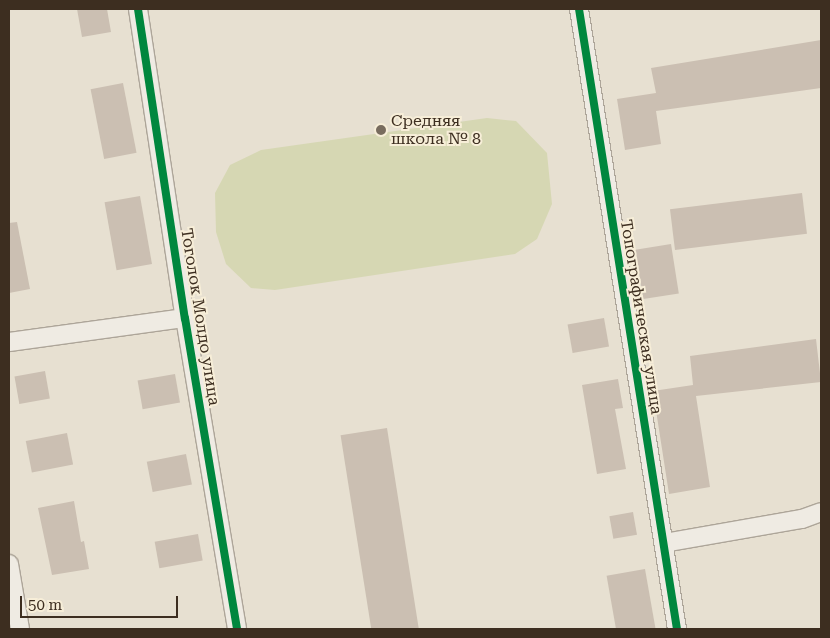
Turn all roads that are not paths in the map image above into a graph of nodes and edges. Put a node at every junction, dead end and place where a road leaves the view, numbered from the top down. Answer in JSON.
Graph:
{"nodes":[{"id":1,"x":138,"y":9,"type":"edge"},
{"id":2,"x":579,"y":9,"type":"edge"},
{"id":3,"x":186,"y":318,"type":"junction"},
{"id":4,"x":9,"y":342,"type":"edge"},
{"id":5,"x":821,"y":512,"type":"edge"},
{"id":6,"x":664,"y":543,"type":"junction"},
{"id":7,"x":9,"y":564,"type":"edge"},
{"id":8,"x":20,"y":629,"type":"edge"},
{"id":9,"x":237,"y":629,"type":"edge"},
{"id":10,"x":677,"y":629,"type":"edge"}],
"edges":[{"from":1,"to":3,"type":"street","name":"Тоголок Молдо улица"},
{"from":2,"to":6,"type":"street","name":"Топографическая улица"},
{"from":3,"to":4,"type":"street"},
{"from":3,"to":9,"type":"street","name":"Тоголок Молдо улица"},
{"from":5,"to":6,"type":"street"},
{"from":6,"to":10,"type":"street","name":"Топографическая улица"},
{"from":7,"to":8,"type":"street"}]}
